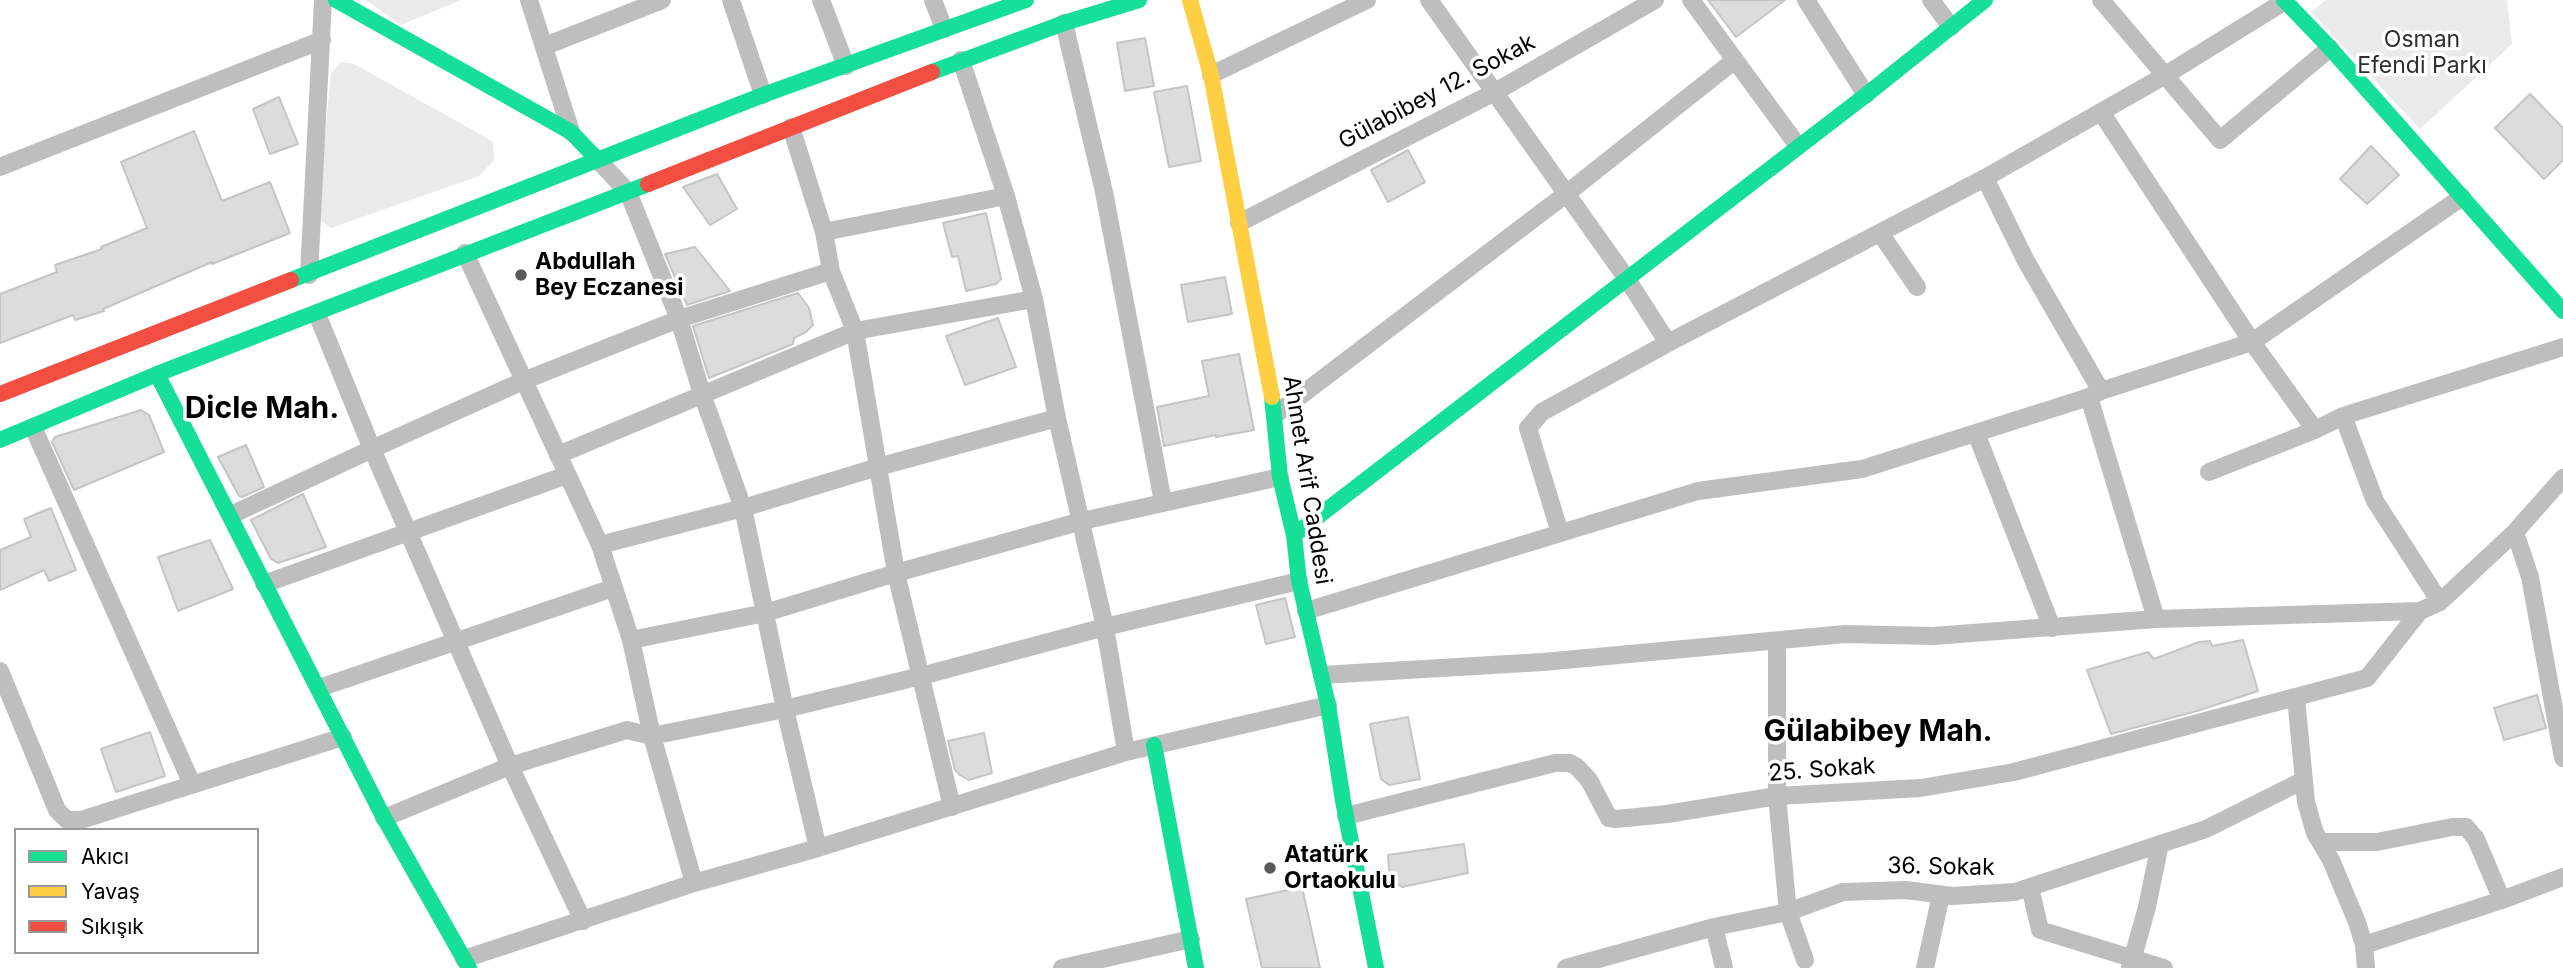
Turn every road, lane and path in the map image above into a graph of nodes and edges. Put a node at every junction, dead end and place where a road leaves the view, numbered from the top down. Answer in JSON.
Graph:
{"nodes":[{"id":1,"x":323,"y":0,"type":"edge"},
{"id":2,"x":336,"y":0,"type":"edge"},
{"id":3,"x":529,"y":0,"type":"edge"},
{"id":4,"x":662,"y":0,"type":"edge"},
{"id":5,"x":731,"y":0,"type":"edge"},
{"id":6,"x":821,"y":0,"type":"edge"},
{"id":7,"x":933,"y":0,"type":"edge"},
{"id":8,"x":1026,"y":0,"type":"edge"},
{"id":9,"x":1139,"y":0,"type":"edge"},
{"id":10,"x":1190,"y":0,"type":"edge"},
{"id":11,"x":1367,"y":0,"type":"edge"},
{"id":12,"x":1429,"y":0,"type":"edge"},
{"id":13,"x":1655,"y":0,"type":"edge"},
{"id":14,"x":1691,"y":0,"type":"edge"},
{"id":15,"x":1806,"y":0,"type":"edge"},
{"id":16,"x":1931,"y":0,"type":"edge"},
{"id":17,"x":1985,"y":0,"type":"edge"},
{"id":18,"x":2101,"y":0,"type":"edge"},
{"id":19,"x":2292,"y":3,"type":"edge"},
{"id":20,"x":1063,"y":23,"type":"junction"},
{"id":21,"x":1951,"y":27,"type":"junction"},
{"id":22,"x":944,"y":29,"type":"junction"},
{"id":23,"x":322,"y":40,"type":"junction"},
{"id":24,"x":545,"y":46,"type":"junction"},
{"id":25,"x":2330,"y":48,"type":"junction"},
{"id":26,"x":961,"y":60,"type":"junction"},
{"id":27,"x":1735,"y":60,"type":"junction"},
{"id":28,"x":846,"y":66,"type":"junction"},
{"id":29,"x":1211,"y":75,"type":"junction"},
{"id":30,"x":2164,"y":76,"type":"junction"},
{"id":31,"x":1495,"y":92,"type":"junction"},
{"id":32,"x":763,"y":95,"type":"junction"},
{"id":33,"x":1866,"y":95,"type":"junction"},
{"id":34,"x":2101,"y":112,"type":"junction"},
{"id":35,"x":791,"y":127,"type":"junction"},
{"id":36,"x":571,"y":132,"type":"junction"},
{"id":37,"x":1798,"y":146,"type":"junction"},
{"id":38,"x":597,"y":159,"type":"junction"},
{"id":39,"x":0,"y":167,"type":"edge"},
{"id":40,"x":1985,"y":178,"type":"junction"},
{"id":41,"x":628,"y":192,"type":"junction"},
{"id":42,"x":1566,"y":194,"type":"junction"},
{"id":43,"x":1006,"y":196,"type":"junction"},
{"id":44,"x":2462,"y":197,"type":"junction"},
{"id":45,"x":1239,"y":223,"type":"junction"},
{"id":46,"x":824,"y":232,"type":"junction"},
{"id":47,"x":1880,"y":233,"type":"junction"},
{"id":48,"x":465,"y":253,"type":"junction"},
{"id":49,"x":831,"y":271,"type":"junction"},
{"id":50,"x":309,"y":275,"type":"junction"},
{"id":51,"x":1627,"y":279,"type":"junction"},
{"id":52,"x":1917,"y":287,"type":"dead end"},
{"id":53,"x":1034,"y":299,"type":"junction"},
{"id":54,"x":2563,"y":311,"type":"edge"},
{"id":55,"x":317,"y":314,"type":"junction"},
{"id":56,"x":679,"y":319,"type":"junction"},
{"id":57,"x":855,"y":331,"type":"junction"},
{"id":58,"x":2252,"y":342,"type":"junction"},
{"id":59,"x":1668,"y":343,"type":"junction"},
{"id":60,"x":2563,"y":347,"type":"edge"},
{"id":61,"x":157,"y":374,"type":"junction"},
{"id":62,"x":523,"y":381,"type":"junction"},
{"id":63,"x":0,"y":394,"type":"edge"},
{"id":64,"x":702,"y":394,"type":"junction"},
{"id":65,"x":2095,"y":394,"type":"junction"},
{"id":66,"x":1275,"y":415,"type":"junction"},
{"id":67,"x":2343,"y":416,"type":"junction"},
{"id":68,"x":1057,"y":418,"type":"junction"},
{"id":69,"x":33,"y":427,"type":"junction"},
{"id":70,"x":2315,"y":430,"type":"junction"},
{"id":71,"x":1976,"y":433,"type":"junction"},
{"id":72,"x":0,"y":440,"type":"edge"},
{"id":73,"x":372,"y":449,"type":"junction"},
{"id":74,"x":558,"y":456,"type":"junction"},
{"id":75,"x":878,"y":467,"type":"junction"},
{"id":76,"x":2209,"y":471,"type":"dead end"},
{"id":77,"x":567,"y":475,"type":"junction"},
{"id":78,"x":1280,"y":477,"type":"junction"},
{"id":79,"x":2563,"y":478,"type":"edge"},
{"id":80,"x":1163,"y":502,"type":"junction"},
{"id":81,"x":743,"y":508,"type":"junction"},
{"id":82,"x":231,"y":515,"type":"junction"},
{"id":83,"x":1082,"y":521,"type":"junction"},
{"id":84,"x":408,"y":532,"type":"junction"},
{"id":85,"x":2515,"y":532,"type":"junction"},
{"id":86,"x":1560,"y":533,"type":"junction"},
{"id":87,"x":1294,"y":535,"type":"junction"},
{"id":88,"x":600,"y":545,"type":"junction"},
{"id":89,"x":896,"y":573,"type":"junction"},
{"id":90,"x":1299,"y":581,"type":"junction"},
{"id":91,"x":264,"y":584,"type":"junction"},
{"id":92,"x":613,"y":588,"type":"junction"},
{"id":93,"x":2441,"y":602,"type":"junction"},
{"id":94,"x":1306,"y":611,"type":"junction"},
{"id":95,"x":2420,"y":611,"type":"junction"},
{"id":96,"x":765,"y":613,"type":"junction"},
{"id":97,"x":2156,"y":619,"type":"junction"},
{"id":98,"x":1105,"y":627,"type":"junction"},
{"id":99,"x":2052,"y":628,"type":"junction"},
{"id":100,"x":455,"y":640,"type":"junction"},
{"id":101,"x":631,"y":640,"type":"junction"},
{"id":102,"x":1777,"y":641,"type":"junction"},
{"id":103,"x":0,"y":671,"type":"edge"},
{"id":104,"x":1322,"y":675,"type":"junction"},
{"id":105,"x":920,"y":676,"type":"junction"},
{"id":106,"x":319,"y":688,"type":"junction"},
{"id":107,"x":2296,"y":698,"type":"junction"},
{"id":108,"x":1328,"y":705,"type":"junction"},
{"id":109,"x":785,"y":709,"type":"junction"},
{"id":110,"x":652,"y":736,"type":"junction"},
{"id":111,"x":343,"y":737,"type":"junction"},
{"id":112,"x":1154,"y":746,"type":"junction"},
{"id":113,"x":1126,"y":752,"type":"junction"},
{"id":114,"x":2563,"y":758,"type":"edge"},
{"id":115,"x":510,"y":766,"type":"junction"},
{"id":116,"x":2304,"y":780,"type":"junction"},
{"id":117,"x":192,"y":784,"type":"junction"},
{"id":118,"x":1777,"y":796,"type":"junction"},
{"id":119,"x":951,"y":807,"type":"junction"},
{"id":120,"x":1346,"y":816,"type":"junction"},
{"id":121,"x":384,"y":818,"type":"junction"},
{"id":122,"x":2320,"y":842,"type":"junction"},
{"id":123,"x":2160,"y":844,"type":"junction"},
{"id":124,"x":818,"y":848,"type":"junction"},
{"id":125,"x":2563,"y":877,"type":"edge"},
{"id":126,"x":694,"y":883,"type":"junction"},
{"id":127,"x":2030,"y":887,"type":"junction"},
{"id":128,"x":1941,"y":895,"type":"junction"},
{"id":129,"x":2502,"y":900,"type":"junction"},
{"id":130,"x":1788,"y":912,"type":"junction"},
{"id":131,"x":583,"y":921,"type":"junction"},
{"id":132,"x":1714,"y":928,"type":"junction"},
{"id":133,"x":1191,"y":939,"type":"junction"},
{"id":134,"x":2364,"y":945,"type":"junction"},
{"id":135,"x":1805,"y":960,"type":"dead end"},
{"id":136,"x":466,"y":963,"type":"edge"},
{"id":137,"x":2132,"y":964,"type":"edge"},
{"id":138,"x":1062,"y":968,"type":"edge"},
{"id":139,"x":1196,"y":968,"type":"edge"},
{"id":140,"x":1376,"y":968,"type":"edge"},
{"id":141,"x":1568,"y":968,"type":"edge"},
{"id":142,"x":1724,"y":968,"type":"edge"},
{"id":143,"x":1925,"y":968,"type":"edge"},
{"id":144,"x":2164,"y":968,"type":"edge"},
{"id":145,"x":2366,"y":968,"type":"edge"}],
"edges":[{"from":1,"to":23,"type":"street"},
{"from":2,"to":36,"type":"street"},
{"from":3,"to":24,"type":"street"},
{"from":4,"to":24,"type":"street"},
{"from":5,"to":32,"type":"street"},
{"from":6,"to":28,"type":"street"},
{"from":7,"to":22,"type":"street"},
{"from":8,"to":22,"type":"street"},
{"from":9,"to":20,"type":"street"},
{"from":10,"to":29,"type":"street","name":"Ahmet Arif Caddesi"},
{"from":11,"to":29,"type":"street"},
{"from":12,"to":31,"type":"street"},
{"from":13,"to":31,"type":"street","name":"Gülabibey 12. Sokak"},
{"from":14,"to":27,"type":"street"},
{"from":15,"to":33,"type":"street"},
{"from":16,"to":21,"type":"street"},
{"from":17,"to":21,"type":"street"},
{"from":18,"to":30,"type":"street"},
{"from":19,"to":25,"type":"street"},
{"from":19,"to":30,"type":"street"},
{"from":20,"to":26,"type":"street"},
{"from":20,"to":80,"type":"street"},
{"from":21,"to":33,"type":"street"},
{"from":22,"to":28,"type":"street"},
{"from":23,"to":39,"type":"street"},
{"from":23,"to":50,"type":"street"},
{"from":24,"to":36,"type":"street"},
{"from":25,"to":30,"type":"street"},
{"from":25,"to":44,"type":"street"},
{"from":26,"to":35,"type":"street"},
{"from":26,"to":43,"type":"street"},
{"from":27,"to":37,"type":"street"},
{"from":27,"to":42,"type":"street"},
{"from":28,"to":32,"type":"street"},
{"from":29,"to":45,"type":"street","name":"Ahmet Arif Caddesi"},
{"from":30,"to":34,"type":"street"},
{"from":31,"to":42,"type":"street"},
{"from":31,"to":45,"type":"street","name":"Gülabibey 12. Sokak"},
{"from":32,"to":38,"type":"street"},
{"from":33,"to":37,"type":"street"},
{"from":34,"to":40,"type":"street"},
{"from":34,"to":58,"type":"street"},
{"from":35,"to":41,"type":"street"},
{"from":35,"to":46,"type":"street"},
{"from":36,"to":38,"type":"street"},
{"from":37,"to":51,"type":"street"},
{"from":38,"to":41,"type":"street"},
{"from":38,"to":50,"type":"street"},
{"from":40,"to":47,"type":"street"},
{"from":40,"to":65,"type":"street"},
{"from":41,"to":48,"type":"street"},
{"from":41,"to":56,"type":"street"},
{"from":42,"to":51,"type":"street"},
{"from":42,"to":66,"type":"street"},
{"from":43,"to":46,"type":"street"},
{"from":43,"to":53,"type":"street"},
{"from":44,"to":54,"type":"street"},
{"from":44,"to":58,"type":"street"},
{"from":45,"to":66,"type":"street","name":"Ahmet Arif Caddesi"},
{"from":46,"to":49,"type":"street"},
{"from":47,"to":52,"type":"street"},
{"from":47,"to":59,"type":"street"},
{"from":48,"to":55,"type":"street"},
{"from":48,"to":62,"type":"street"},
{"from":49,"to":56,"type":"street"},
{"from":49,"to":57,"type":"street"},
{"from":50,"to":63,"type":"street"},
{"from":51,"to":59,"type":"street"},
{"from":51,"to":87,"type":"street"},
{"from":53,"to":57,"type":"street"},
{"from":53,"to":68,"type":"street"},
{"from":55,"to":61,"type":"street"},
{"from":55,"to":73,"type":"street"},
{"from":56,"to":62,"type":"street"},
{"from":56,"to":64,"type":"street"},
{"from":57,"to":64,"type":"street"},
{"from":57,"to":75,"type":"street"},
{"from":58,"to":65,"type":"street"},
{"from":58,"to":70,"type":"street"},
{"from":59,"to":86,"type":"street"},
{"from":60,"to":67,"type":"street"},
{"from":61,"to":69,"type":"street"},
{"from":61,"to":82,"type":"street"},
{"from":62,"to":73,"type":"street"},
{"from":62,"to":74,"type":"street"},
{"from":64,"to":74,"type":"street"},
{"from":64,"to":81,"type":"street"},
{"from":65,"to":71,"type":"street"},
{"from":65,"to":97,"type":"street"},
{"from":66,"to":78,"type":"street","name":"Ahmet Arif Caddesi"},
{"from":67,"to":70,"type":"street"},
{"from":67,"to":93,"type":"street"},
{"from":68,"to":75,"type":"street"},
{"from":68,"to":83,"type":"street"},
{"from":69,"to":72,"type":"street"},
{"from":69,"to":117,"type":"street"},
{"from":70,"to":76,"type":"street"},
{"from":71,"to":86,"type":"street"},
{"from":71,"to":99,"type":"street"},
{"from":73,"to":82,"type":"street"},
{"from":73,"to":84,"type":"street"},
{"from":74,"to":77,"type":"street"},
{"from":75,"to":81,"type":"street"},
{"from":75,"to":89,"type":"street"},
{"from":77,"to":84,"type":"street"},
{"from":77,"to":88,"type":"street"},
{"from":78,"to":80,"type":"street"},
{"from":78,"to":87,"type":"street","name":"Ahmet Arif Caddesi"},
{"from":79,"to":85,"type":"street"},
{"from":80,"to":83,"type":"street"},
{"from":81,"to":88,"type":"street"},
{"from":81,"to":96,"type":"street"},
{"from":82,"to":91,"type":"street"},
{"from":83,"to":89,"type":"street"},
{"from":83,"to":98,"type":"street"},
{"from":84,"to":91,"type":"street"},
{"from":84,"to":100,"type":"street"},
{"from":85,"to":93,"type":"street"},
{"from":85,"to":114,"type":"street"},
{"from":86,"to":94,"type":"street"},
{"from":87,"to":90,"type":"street","name":"Ahmet Arif Caddesi"},
{"from":88,"to":92,"type":"street"},
{"from":89,"to":96,"type":"street"},
{"from":89,"to":105,"type":"street"},
{"from":90,"to":94,"type":"street","name":"Ahmet Arif Caddesi"},
{"from":90,"to":98,"type":"street"},
{"from":91,"to":106,"type":"street"},
{"from":92,"to":100,"type":"street"},
{"from":92,"to":101,"type":"street"},
{"from":93,"to":95,"type":"street"},
{"from":94,"to":104,"type":"street","name":"Ahmet Arif Caddesi"},
{"from":95,"to":97,"type":"street"},
{"from":95,"to":107,"type":"street","name":"25. Sokak"},
{"from":96,"to":101,"type":"street"},
{"from":96,"to":109,"type":"street"},
{"from":97,"to":99,"type":"street"},
{"from":98,"to":105,"type":"street"},
{"from":98,"to":113,"type":"street"},
{"from":99,"to":102,"type":"street"},
{"from":100,"to":106,"type":"street"},
{"from":100,"to":115,"type":"street"},
{"from":101,"to":110,"type":"street"},
{"from":102,"to":104,"type":"street"},
{"from":102,"to":118,"type":"street"},
{"from":103,"to":117,"type":"street"},
{"from":104,"to":108,"type":"street","name":"Ahmet Arif Caddesi"},
{"from":105,"to":109,"type":"street"},
{"from":105,"to":119,"type":"street"},
{"from":106,"to":111,"type":"street"},
{"from":107,"to":116,"type":"street"},
{"from":107,"to":118,"type":"street","name":"25. Sokak"},
{"from":108,"to":112,"type":"street"},
{"from":108,"to":120,"type":"street","name":"Ahmet Arif Caddesi"},
{"from":109,"to":110,"type":"street"},
{"from":109,"to":124,"type":"street"},
{"from":110,"to":115,"type":"street"},
{"from":110,"to":126,"type":"street"},
{"from":111,"to":117,"type":"street"},
{"from":111,"to":121,"type":"street"},
{"from":112,"to":113,"type":"street"},
{"from":112,"to":133,"type":"street"},
{"from":113,"to":119,"type":"street"},
{"from":115,"to":121,"type":"street"},
{"from":115,"to":131,"type":"street"},
{"from":116,"to":122,"type":"street"},
{"from":116,"to":123,"type":"street","name":"36. Sokak"},
{"from":118,"to":120,"type":"street","name":"25. Sokak"},
{"from":118,"to":130,"type":"street"},
{"from":119,"to":124,"type":"street"},
{"from":120,"to":140,"type":"street","name":"Ahmet Arif Caddesi"},
{"from":121,"to":136,"type":"street"},
{"from":122,"to":129,"type":"street"},
{"from":122,"to":134,"type":"street"},
{"from":123,"to":127,"type":"street","name":"36. Sokak"},
{"from":123,"to":137,"type":"street"},
{"from":124,"to":126,"type":"street"},
{"from":125,"to":129,"type":"street"},
{"from":126,"to":131,"type":"street"},
{"from":127,"to":128,"type":"street","name":"36. Sokak"},
{"from":127,"to":137,"type":"street"},
{"from":128,"to":130,"type":"street","name":"36. Sokak"},
{"from":128,"to":143,"type":"street"},
{"from":129,"to":134,"type":"street"},
{"from":130,"to":132,"type":"street","name":"36. Sokak"},
{"from":130,"to":135,"type":"street"},
{"from":131,"to":136,"type":"street"},
{"from":132,"to":141,"type":"street","name":"36. Sokak"},
{"from":132,"to":142,"type":"street"},
{"from":133,"to":138,"type":"street"},
{"from":133,"to":139,"type":"street"},
{"from":134,"to":145,"type":"street"},
{"from":137,"to":144,"type":"street"}]}
